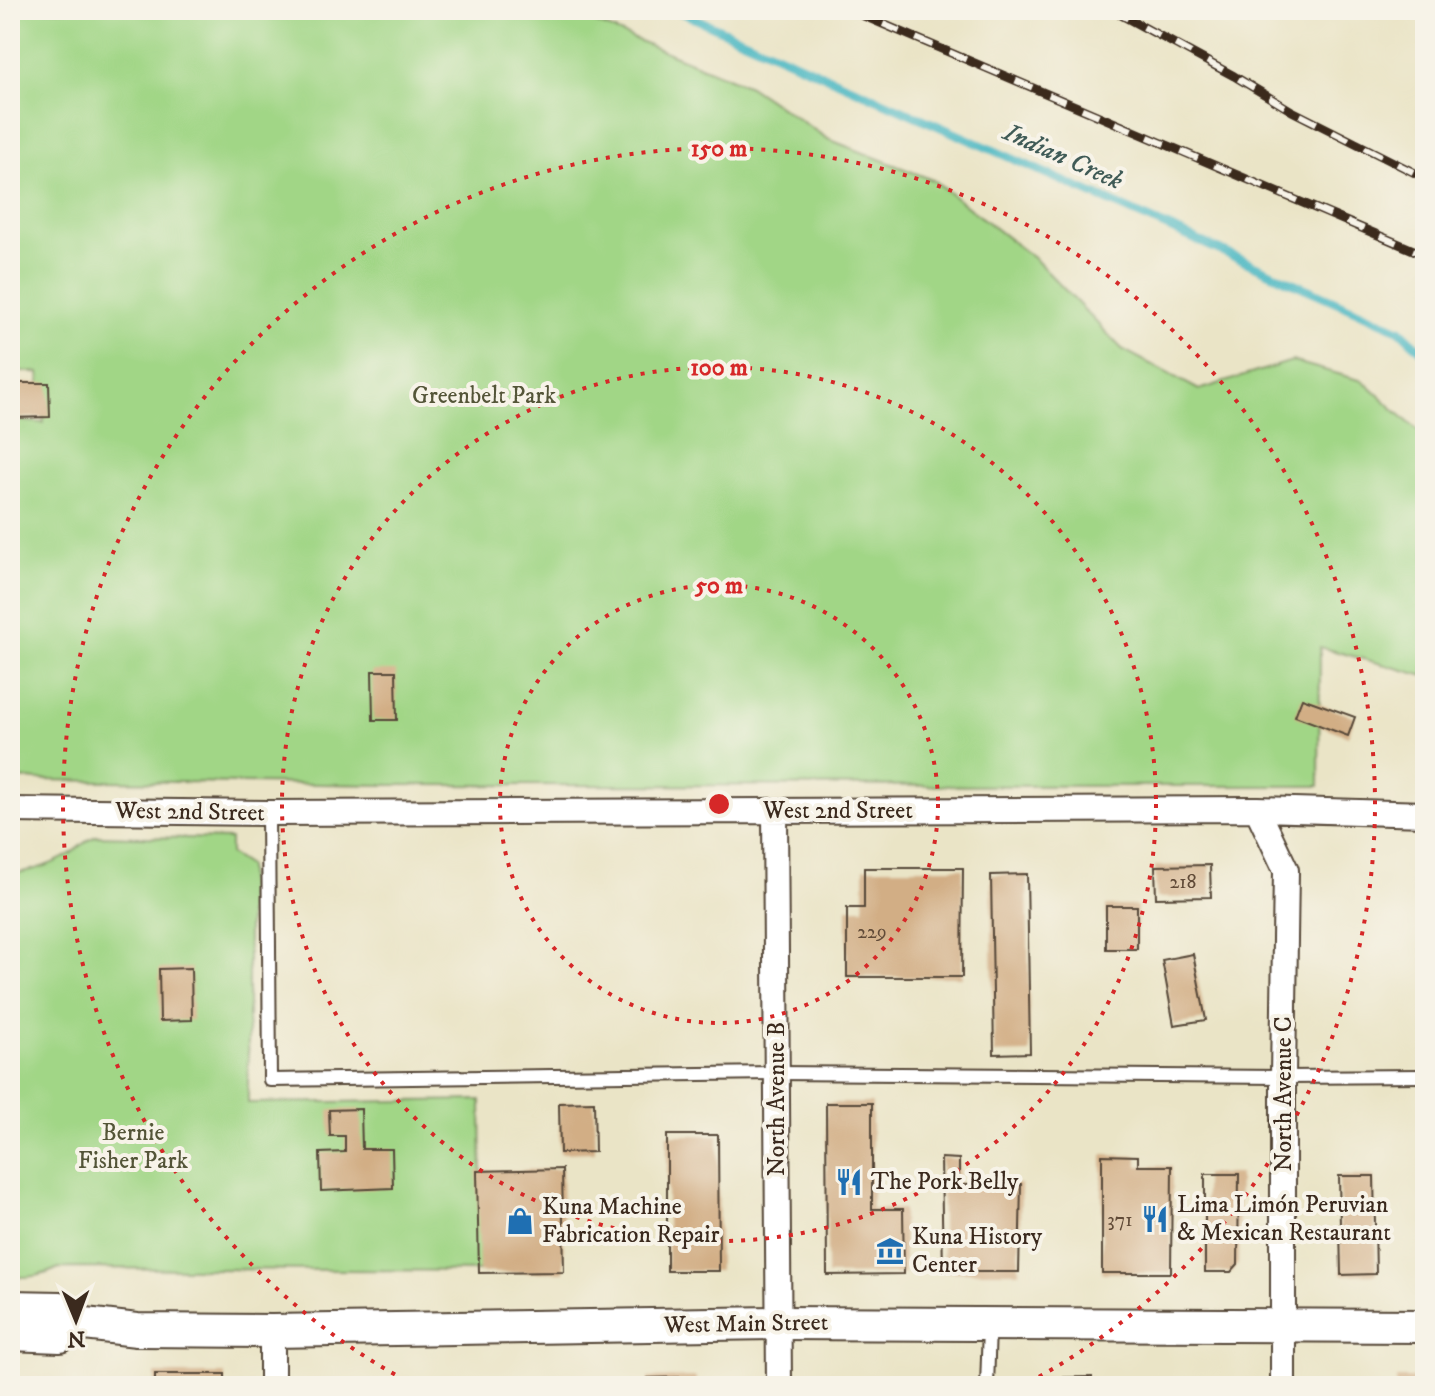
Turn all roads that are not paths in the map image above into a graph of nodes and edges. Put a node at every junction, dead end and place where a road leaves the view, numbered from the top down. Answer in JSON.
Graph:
{"nodes":[{"id":1,"x":1257,"y":809,"type":"junction"},
{"id":2,"x":10,"y":810,"type":"edge"},
{"id":3,"x":775,"y":812,"type":"junction"},
{"id":4,"x":268,"y":813,"type":"junction"},
{"id":5,"x":1425,"y":814,"type":"edge"},
{"id":6,"x":776,"y":1073,"type":"junction"},
{"id":7,"x":1425,"y":1076,"type":"edge"},
{"id":8,"x":1283,"y":1077,"type":"junction"},
{"id":9,"x":10,"y":1307,"type":"edge"},
{"id":10,"x":68,"y":1322,"type":"junction"},
{"id":11,"x":779,"y":1323,"type":"junction"},
{"id":12,"x":989,"y":1324,"type":"junction"},
{"id":13,"x":1283,"y":1325,"type":"junction"},
{"id":14,"x":1425,"y":1326,"type":"edge"},
{"id":15,"x":272,"y":1331,"type":"junction"},
{"id":16,"x":10,"y":1334,"type":"edge"},
{"id":17,"x":272,"y":1386,"type":"edge"},
{"id":18,"x":779,"y":1386,"type":"edge"},
{"id":19,"x":987,"y":1386,"type":"edge"},
{"id":20,"x":1283,"y":1386,"type":"edge"}],
"edges":[{"from":1,"to":3,"type":"street","name":"West 2nd Street"},
{"from":1,"to":5,"type":"street","name":"West 2nd Street"},
{"from":1,"to":8,"type":"street","name":"North Avenue C"},
{"from":2,"to":4,"type":"street","name":"West 2nd Street"},
{"from":3,"to":4,"type":"street","name":"West 2nd Street"},
{"from":3,"to":6,"type":"street","name":"North Avenue B"},
{"from":4,"to":6,"type":"lane"},
{"from":6,"to":8,"type":"lane"},
{"from":6,"to":11,"type":"street","name":"North Avenue B"},
{"from":7,"to":8,"type":"lane"},
{"from":8,"to":13,"type":"street","name":"North Avenue C"},
{"from":9,"to":10,"type":"main road","name":"West Main Street"},
{"from":10,"to":15,"type":"main road","name":"West Main Street"},
{"from":10,"to":16,"type":"main road","name":"West Main Street"},
{"from":11,"to":12,"type":"main road","name":"West Main Street"},
{"from":11,"to":15,"type":"main road","name":"West Main Street"},
{"from":11,"to":18,"type":"street","name":"North Avenue B"},
{"from":12,"to":13,"type":"main road","name":"West Main Street"},
{"from":12,"to":19,"type":"lane"},
{"from":13,"to":14,"type":"main road","name":"West Main Street"},
{"from":13,"to":20,"type":"street","name":"North Avenue C"},
{"from":15,"to":17,"type":"street"}]}
